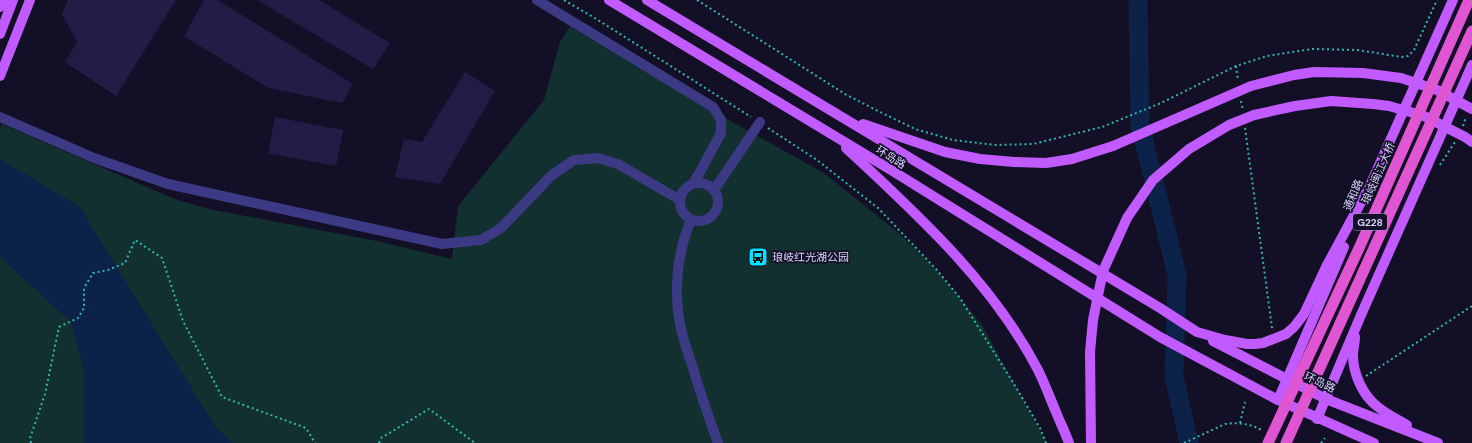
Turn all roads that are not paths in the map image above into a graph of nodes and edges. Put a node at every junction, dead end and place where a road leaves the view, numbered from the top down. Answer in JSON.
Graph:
{"nodes":[{"id":1,"x":8,"y":0,"type":"edge"},
{"id":2,"x":13,"y":0,"type":"edge"},
{"id":3,"x":30,"y":0,"type":"edge"},
{"id":4,"x":536,"y":0,"type":"edge"},
{"id":5,"x":609,"y":0,"type":"edge"},
{"id":6,"x":647,"y":0,"type":"edge"},
{"id":7,"x":1453,"y":0,"type":"edge"},
{"id":8,"x":1469,"y":0,"type":"edge"},
{"id":9,"x":0,"y":7,"type":"edge"},
{"id":10,"x":1472,"y":31,"type":"edge"},
{"id":11,"x":0,"y":34,"type":"edge"},
{"id":12,"x":1472,"y":65,"type":"edge"},
{"id":13,"x":0,"y":76,"type":"edge"},
{"id":14,"x":1469,"y":112,"type":"edge"},
{"id":15,"x":839,"y":114,"type":"junction"},
{"id":16,"x":0,"y":117,"type":"edge"},
{"id":17,"x":760,"y":122,"type":"road end"},
{"id":18,"x":829,"y":133,"type":"junction"},
{"id":19,"x":1472,"y":142,"type":"edge"},
{"id":20,"x":694,"y":183,"type":"junction"},
{"id":21,"x":714,"y":190,"type":"junction"},
{"id":22,"x":1366,"y":193,"type":"junction"},
{"id":23,"x":680,"y":200,"type":"junction"},
{"id":24,"x":690,"y":220,"type":"junction"},
{"id":25,"x":1361,"y":316,"type":"junction"},
{"id":26,"x":1197,"y":332,"type":"junction"},
{"id":27,"x":1287,"y":380,"type":"junction"},
{"id":28,"x":1326,"y":399,"type":"junction"},
{"id":29,"x":1278,"y":400,"type":"junction"},
{"id":30,"x":1317,"y":419,"type":"junction"},
{"id":31,"x":1427,"y":438,"type":"junction"},
{"id":32,"x":718,"y":443,"type":"edge"},
{"id":33,"x":1069,"y":443,"type":"edge"},
{"id":34,"x":1091,"y":443,"type":"edge"},
{"id":35,"x":1268,"y":443,"type":"edge"},
{"id":36,"x":1286,"y":443,"type":"edge"},
{"id":37,"x":1374,"y":443,"type":"edge"},
{"id":38,"x":1438,"y":443,"type":"edge"}],
"edges":[{"from":1,"to":9,"type":"main road"},
{"from":2,"to":11,"type":"main road"},
{"from":3,"to":13,"type":"main road"},
{"from":4,"to":20,"type":"street"},
{"from":5,"to":18,"type":"main road","name":"环岛路"},
{"from":6,"to":15,"type":"main road","name":"环岛路"},
{"from":7,"to":22,"type":"main road","name":"通和路"},
{"from":8,"to":35,"type":"highway","name":"琅岐闽江大桥","number":"G228","bridge":true},
{"from":10,"to":36,"type":"highway","number":"G228","bridge":true},
{"from":12,"to":25,"type":"main road"},
{"from":14,"to":15,"type":"main road","bridge":true},
{"from":15,"to":26,"type":"main road","name":"环岛路"},
{"from":16,"to":23,"type":"street"},
{"from":17,"to":21,"type":"street"},
{"from":18,"to":29,"type":"main road","name":"环岛路"},
{"from":18,"to":33,"type":"main road"},
{"from":19,"to":34,"type":"main road","bridge":true},
{"from":20,"to":21,"type":"street"},
{"from":20,"to":23,"type":"street"},
{"from":21,"to":24,"type":"street"},
{"from":22,"to":26,"type":"main road"},
{"from":22,"to":27,"type":"main road","name":"通和路"},
{"from":23,"to":24,"type":"street"},
{"from":24,"to":32,"type":"street"},
{"from":25,"to":28,"type":"main road"},
{"from":25,"to":31,"type":"main road"},
{"from":26,"to":27,"type":"main road","name":"环岛路"},
{"from":27,"to":28,"type":"main road","name":"环岛路"},
{"from":27,"to":29,"type":"main road","name":"通和路"},
{"from":28,"to":30,"type":"main road"},
{"from":28,"to":31,"type":"main road","name":"环岛路"},
{"from":29,"to":30,"type":"main road"},
{"from":30,"to":37,"type":"main road"},
{"from":31,"to":38,"type":"main road","name":"环岛路"}]}
